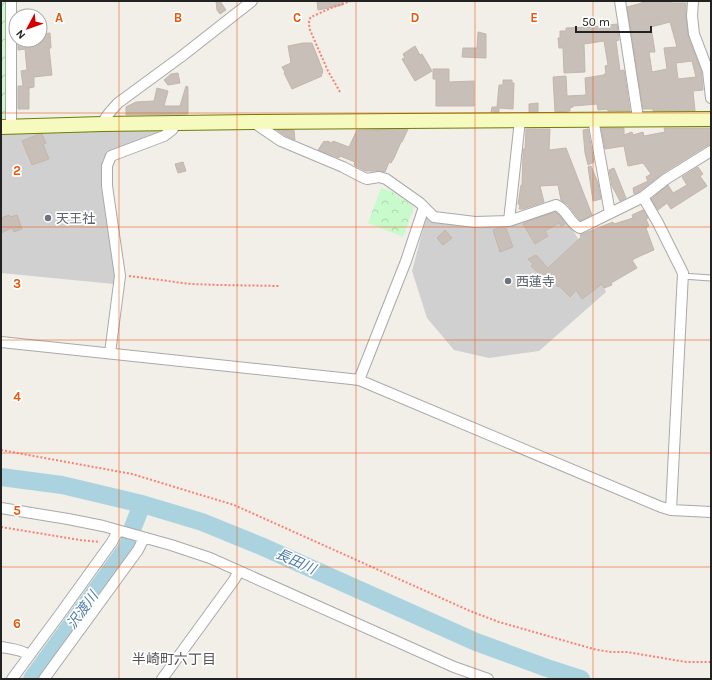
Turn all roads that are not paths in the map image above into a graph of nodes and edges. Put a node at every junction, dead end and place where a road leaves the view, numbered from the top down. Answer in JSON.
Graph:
{"nodes":[{"id":1,"x":11,"y":1,"type":"edge"},
{"id":2,"x":252,"y":1,"type":"edge"},
{"id":3,"x":620,"y":1,"type":"edge"},
{"id":4,"x":692,"y":1,"type":"edge"},
{"id":5,"x":711,"y":98,"type":"edge"},
{"id":6,"x":638,"y":118,"type":"junction"},
{"id":7,"x":593,"y":119,"type":"junction"},
{"id":8,"x":711,"y":119,"type":"edge"},
{"id":9,"x":520,"y":120,"type":"junction"},
{"id":10,"x":253,"y":122,"type":"junction"},
{"id":11,"x":174,"y":123,"type":"junction"},
{"id":12,"x":102,"y":124,"type":"junction"},
{"id":13,"x":6,"y":127,"type":"edge"},
{"id":14,"x":711,"y":151,"type":"edge"},
{"id":15,"x":643,"y":197,"type":"junction"},
{"id":16,"x":424,"y":207,"type":"junction"},
{"id":17,"x":610,"y":213,"type":"junction"},
{"id":18,"x":509,"y":222,"type":"junction"},
{"id":19,"x":682,"y":276,"type":"junction"},
{"id":20,"x":711,"y":278,"type":"edge"},
{"id":21,"x":1,"y":342,"type":"edge"},
{"id":22,"x":110,"y":353,"type":"junction"},
{"id":23,"x":359,"y":380,"type":"junction"},
{"id":24,"x":1,"y":508,"type":"edge"},
{"id":25,"x":671,"y":510,"type":"junction"},
{"id":26,"x":711,"y":512,"type":"edge"},
{"id":27,"x":118,"y":531,"type":"junction"},
{"id":28,"x":144,"y":538,"type":"junction"},
{"id":29,"x":239,"y":570,"type":"junction"},
{"id":30,"x":1,"y":647,"type":"edge"},
{"id":31,"x":29,"y":655,"type":"junction"},
{"id":32,"x":12,"y":679,"type":"edge"},
{"id":33,"x":44,"y":679,"type":"edge"},
{"id":34,"x":162,"y":679,"type":"edge"},
{"id":35,"x":488,"y":679,"type":"edge"}],
"edges":[{"from":1,"to":13,"type":"street"},
{"from":2,"to":12,"type":"street"},
{"from":3,"to":6,"type":"street"},
{"from":4,"to":5,"type":"street"},
{"from":6,"to":7,"type":"street"},
{"from":6,"to":8,"type":"street"},
{"from":7,"to":9,"type":"street"},
{"from":7,"to":17,"type":"street"},
{"from":9,"to":10,"type":"street"},
{"from":9,"to":18,"type":"street"},
{"from":10,"to":11,"type":"street"},
{"from":10,"to":16,"type":"street"},
{"from":11,"to":12,"type":"street"},
{"from":11,"to":22,"type":"street"},
{"from":12,"to":13,"type":"street"},
{"from":14,"to":15,"type":"street"},
{"from":15,"to":17,"type":"street"},
{"from":15,"to":19,"type":"street"},
{"from":16,"to":18,"type":"street"},
{"from":16,"to":23,"type":"street"},
{"from":17,"to":18,"type":"street"},
{"from":19,"to":20,"type":"lane"},
{"from":19,"to":25,"type":"street"},
{"from":21,"to":22,"type":"street"},
{"from":22,"to":23,"type":"street"},
{"from":23,"to":25,"type":"street"},
{"from":24,"to":27,"type":"street"},
{"from":25,"to":26,"type":"street"},
{"from":27,"to":28,"type":"street"},
{"from":27,"to":31,"type":"street"},
{"from":28,"to":29,"type":"street"},
{"from":28,"to":33,"type":"street"},
{"from":29,"to":34,"type":"street"},
{"from":29,"to":35,"type":"street"},
{"from":30,"to":31,"type":"street"},
{"from":31,"to":32,"type":"street"}]}
